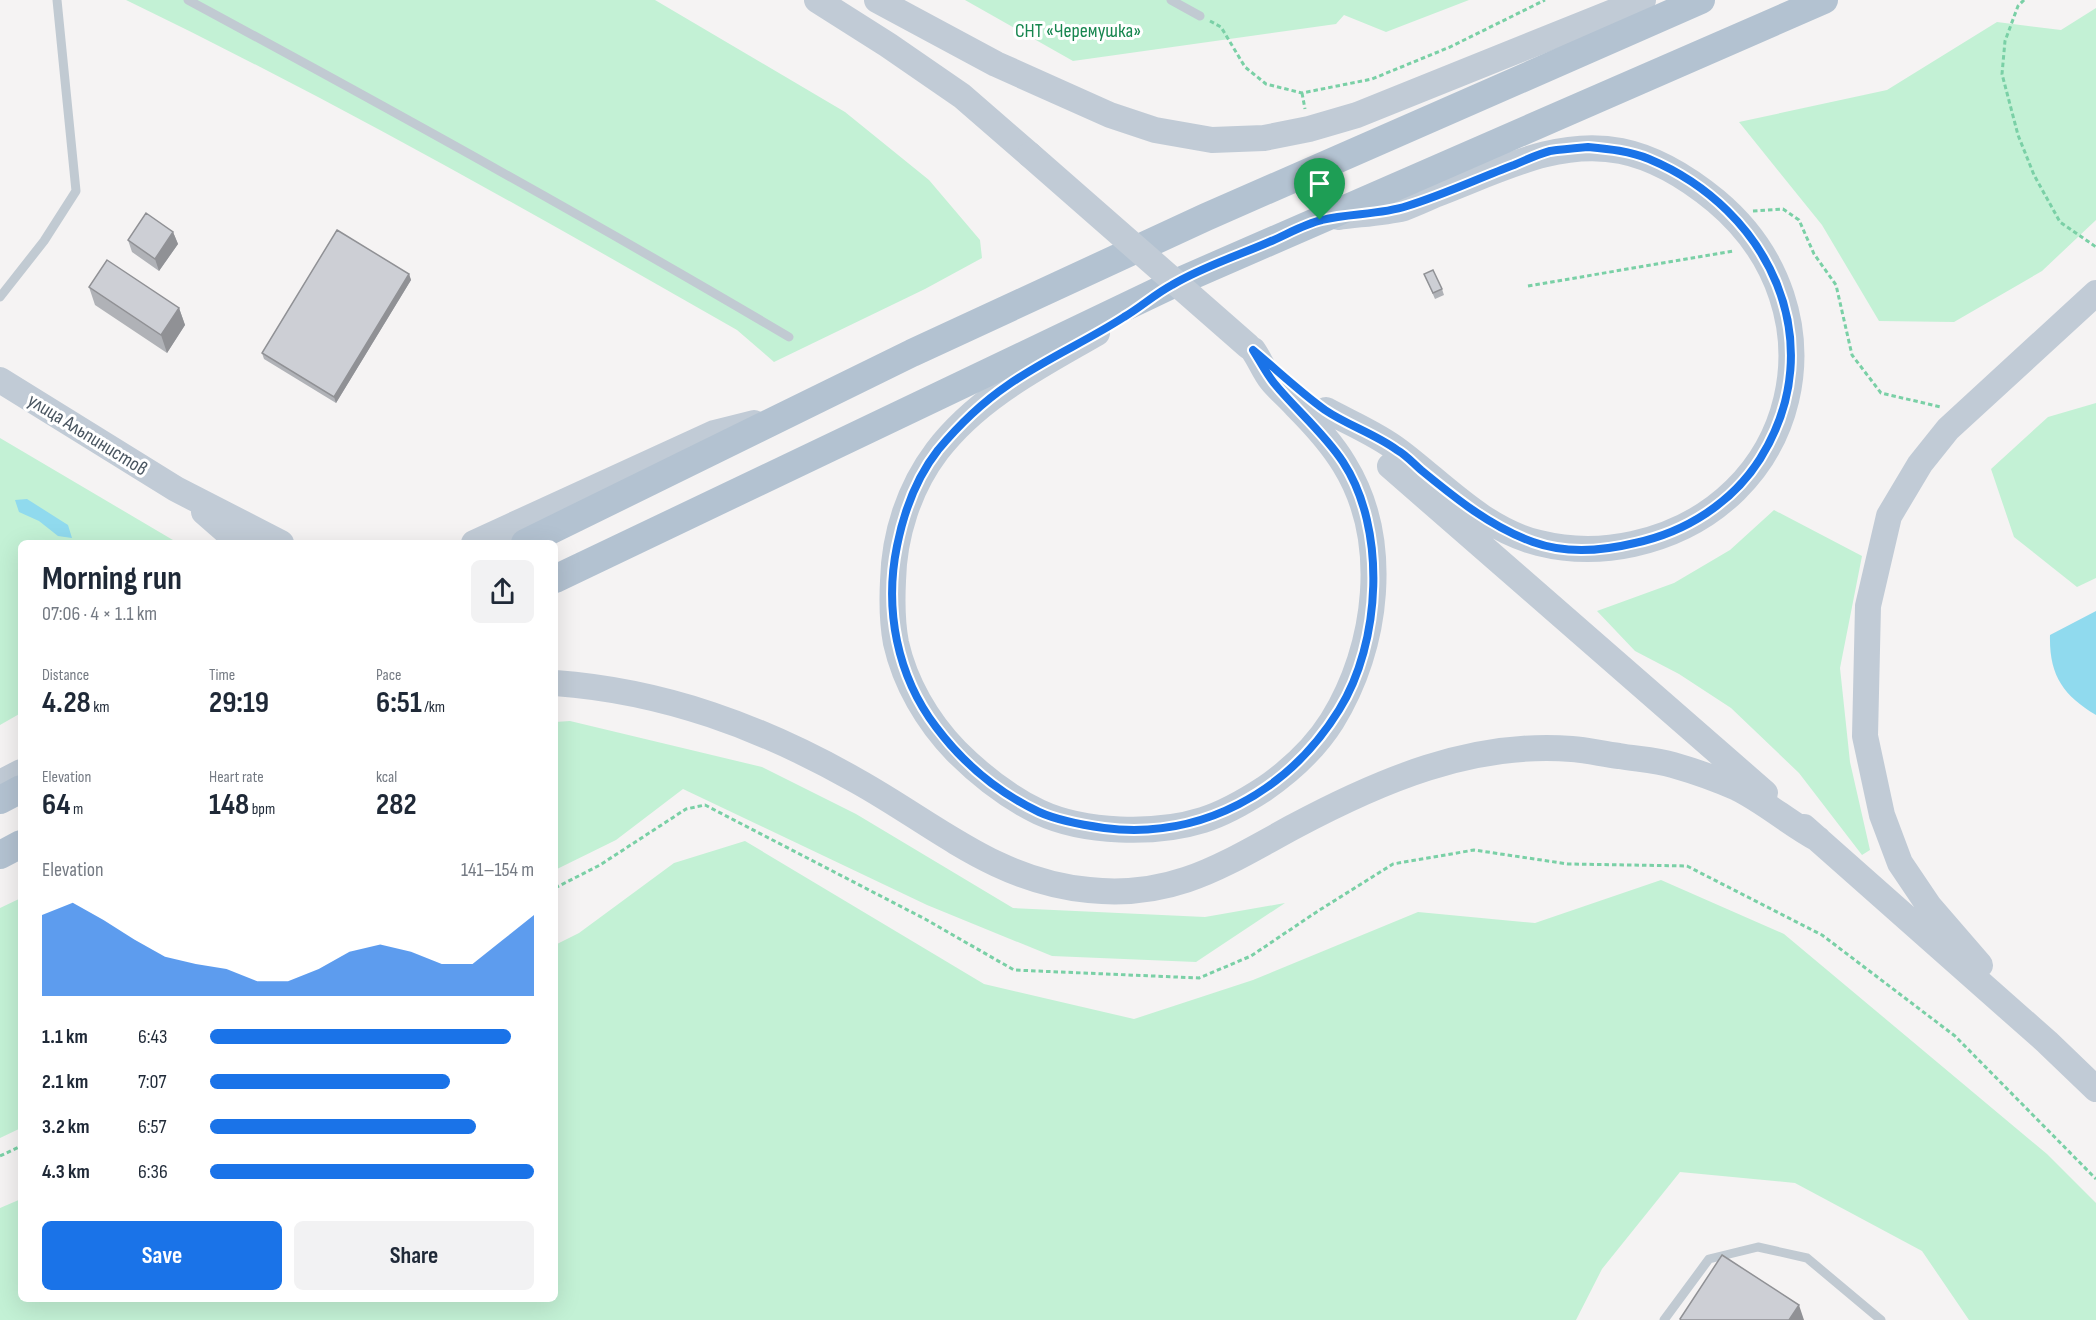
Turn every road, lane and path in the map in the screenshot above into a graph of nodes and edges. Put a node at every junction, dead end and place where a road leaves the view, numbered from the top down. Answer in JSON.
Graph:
{"nodes":[{"id":1,"x":57,"y":0,"type":"edge"},
{"id":2,"x":188,"y":0,"type":"edge"},
{"id":3,"x":817,"y":0,"type":"edge"},
{"id":4,"x":877,"y":0,"type":"edge"},
{"id":5,"x":1171,"y":0,"type":"edge"},
{"id":6,"x":1545,"y":0,"type":"edge"},
{"id":7,"x":1643,"y":0,"type":"edge"},
{"id":8,"x":1701,"y":0,"type":"edge"},
{"id":9,"x":1824,"y":0,"type":"edge"},
{"id":10,"x":2024,"y":0,"type":"edge"},
{"id":11,"x":1200,"y":16,"type":"joint"},
{"id":12,"x":1730,"y":213,"type":"junction"},
{"id":13,"x":1320,"y":220,"type":"junction"},
{"id":14,"x":1756,"y":247,"type":"junction"},
{"id":15,"x":2096,"y":247,"type":"edge"},
{"id":16,"x":1173,"y":284,"type":"junction"},
{"id":17,"x":1528,"y":286,"type":"dead end"},
{"id":18,"x":2096,"y":293,"type":"edge"},
{"id":19,"x":0,"y":297,"type":"edge"},
{"id":20,"x":789,"y":337,"type":"dead end"},
{"id":21,"x":1251,"y":348,"type":"junction"},
{"id":22,"x":0,"y":380,"type":"edge"},
{"id":23,"x":1326,"y":410,"type":"junction"},
{"id":24,"x":1966,"y":412,"type":"junction"},
{"id":25,"x":789,"y":414,"type":"junction"},
{"id":26,"x":176,"y":489,"type":"junction"},
{"id":27,"x":234,"y":540,"type":"edge"},
{"id":28,"x":275,"y":540,"type":"edge"},
{"id":29,"x":481,"y":540,"type":"edge"},
{"id":30,"x":531,"y":540,"type":"edge"},
{"id":31,"x":558,"y":578,"type":"edge"},
{"id":32,"x":558,"y":683,"type":"edge"},
{"id":33,"x":18,"y":774,"type":"edge"},
{"id":34,"x":0,"y":783,"type":"edge"},
{"id":35,"x":18,"y":791,"type":"edge"},
{"id":36,"x":0,"y":800,"type":"edge"},
{"id":37,"x":1818,"y":839,"type":"junction"},
{"id":38,"x":18,"y":846,"type":"edge"},
{"id":39,"x":0,"y":855,"type":"edge"},
{"id":40,"x":18,"y":860,"type":"edge"},
{"id":41,"x":0,"y":866,"type":"edge"},
{"id":42,"x":558,"y":886,"type":"edge"},
{"id":43,"x":2047,"y":1042,"type":"junction"},
{"id":44,"x":2096,"y":1089,"type":"edge"},
{"id":45,"x":18,"y":1147,"type":"edge"},
{"id":46,"x":0,"y":1155,"type":"edge"},
{"id":47,"x":2096,"y":1179,"type":"edge"},
{"id":48,"x":1664,"y":1320,"type":"edge"},
{"id":49,"x":1881,"y":1320,"type":"edge"}],
"edges":[{"from":1,"to":19,"type":"lane"},
{"from":2,"to":20,"type":"lane"},
{"from":3,"to":21,"type":"main road","bridge":true},
{"from":4,"to":7,"type":"main road"},
{"from":5,"to":11,"type":"lane"},
{"from":6,"to":11,"type":"path"},
{"from":8,"to":25,"type":"main road"},
{"from":9,"to":13,"type":"main road"},
{"from":10,"to":15,"type":"path"},
{"from":12,"to":13,"type":"main road"},
{"from":12,"to":14,"type":"main road"},
{"from":12,"to":24,"type":"path"},
{"from":13,"to":16,"type":"main road"},
{"from":14,"to":17,"type":"path"},
{"from":14,"to":23,"type":"main road"},
{"from":16,"to":21,"type":"main road"},
{"from":16,"to":31,"type":"main road"},
{"from":18,"to":24,"type":"main road"},
{"from":21,"to":23,"type":"main road"},
{"from":22,"to":26,"type":"main road","name":"улица Альпинистов"},
{"from":23,"to":37,"type":"main road"},
{"from":24,"to":43,"type":"main road"},
{"from":25,"to":29,"type":"main road"},
{"from":25,"to":30,"type":"main road"},
{"from":26,"to":27,"type":"main road"},
{"from":26,"to":28,"type":"main road"},
{"from":32,"to":37,"type":"main road"},
{"from":33,"to":34,"type":"main road"},
{"from":35,"to":36,"type":"main road"},
{"from":37,"to":43,"type":"main road"},
{"from":38,"to":39,"type":"main road"},
{"from":40,"to":41,"type":"main road"},
{"from":42,"to":47,"type":"path"},
{"from":43,"to":44,"type":"main road"},
{"from":45,"to":46,"type":"path"},
{"from":48,"to":49,"type":"lane"}]}
